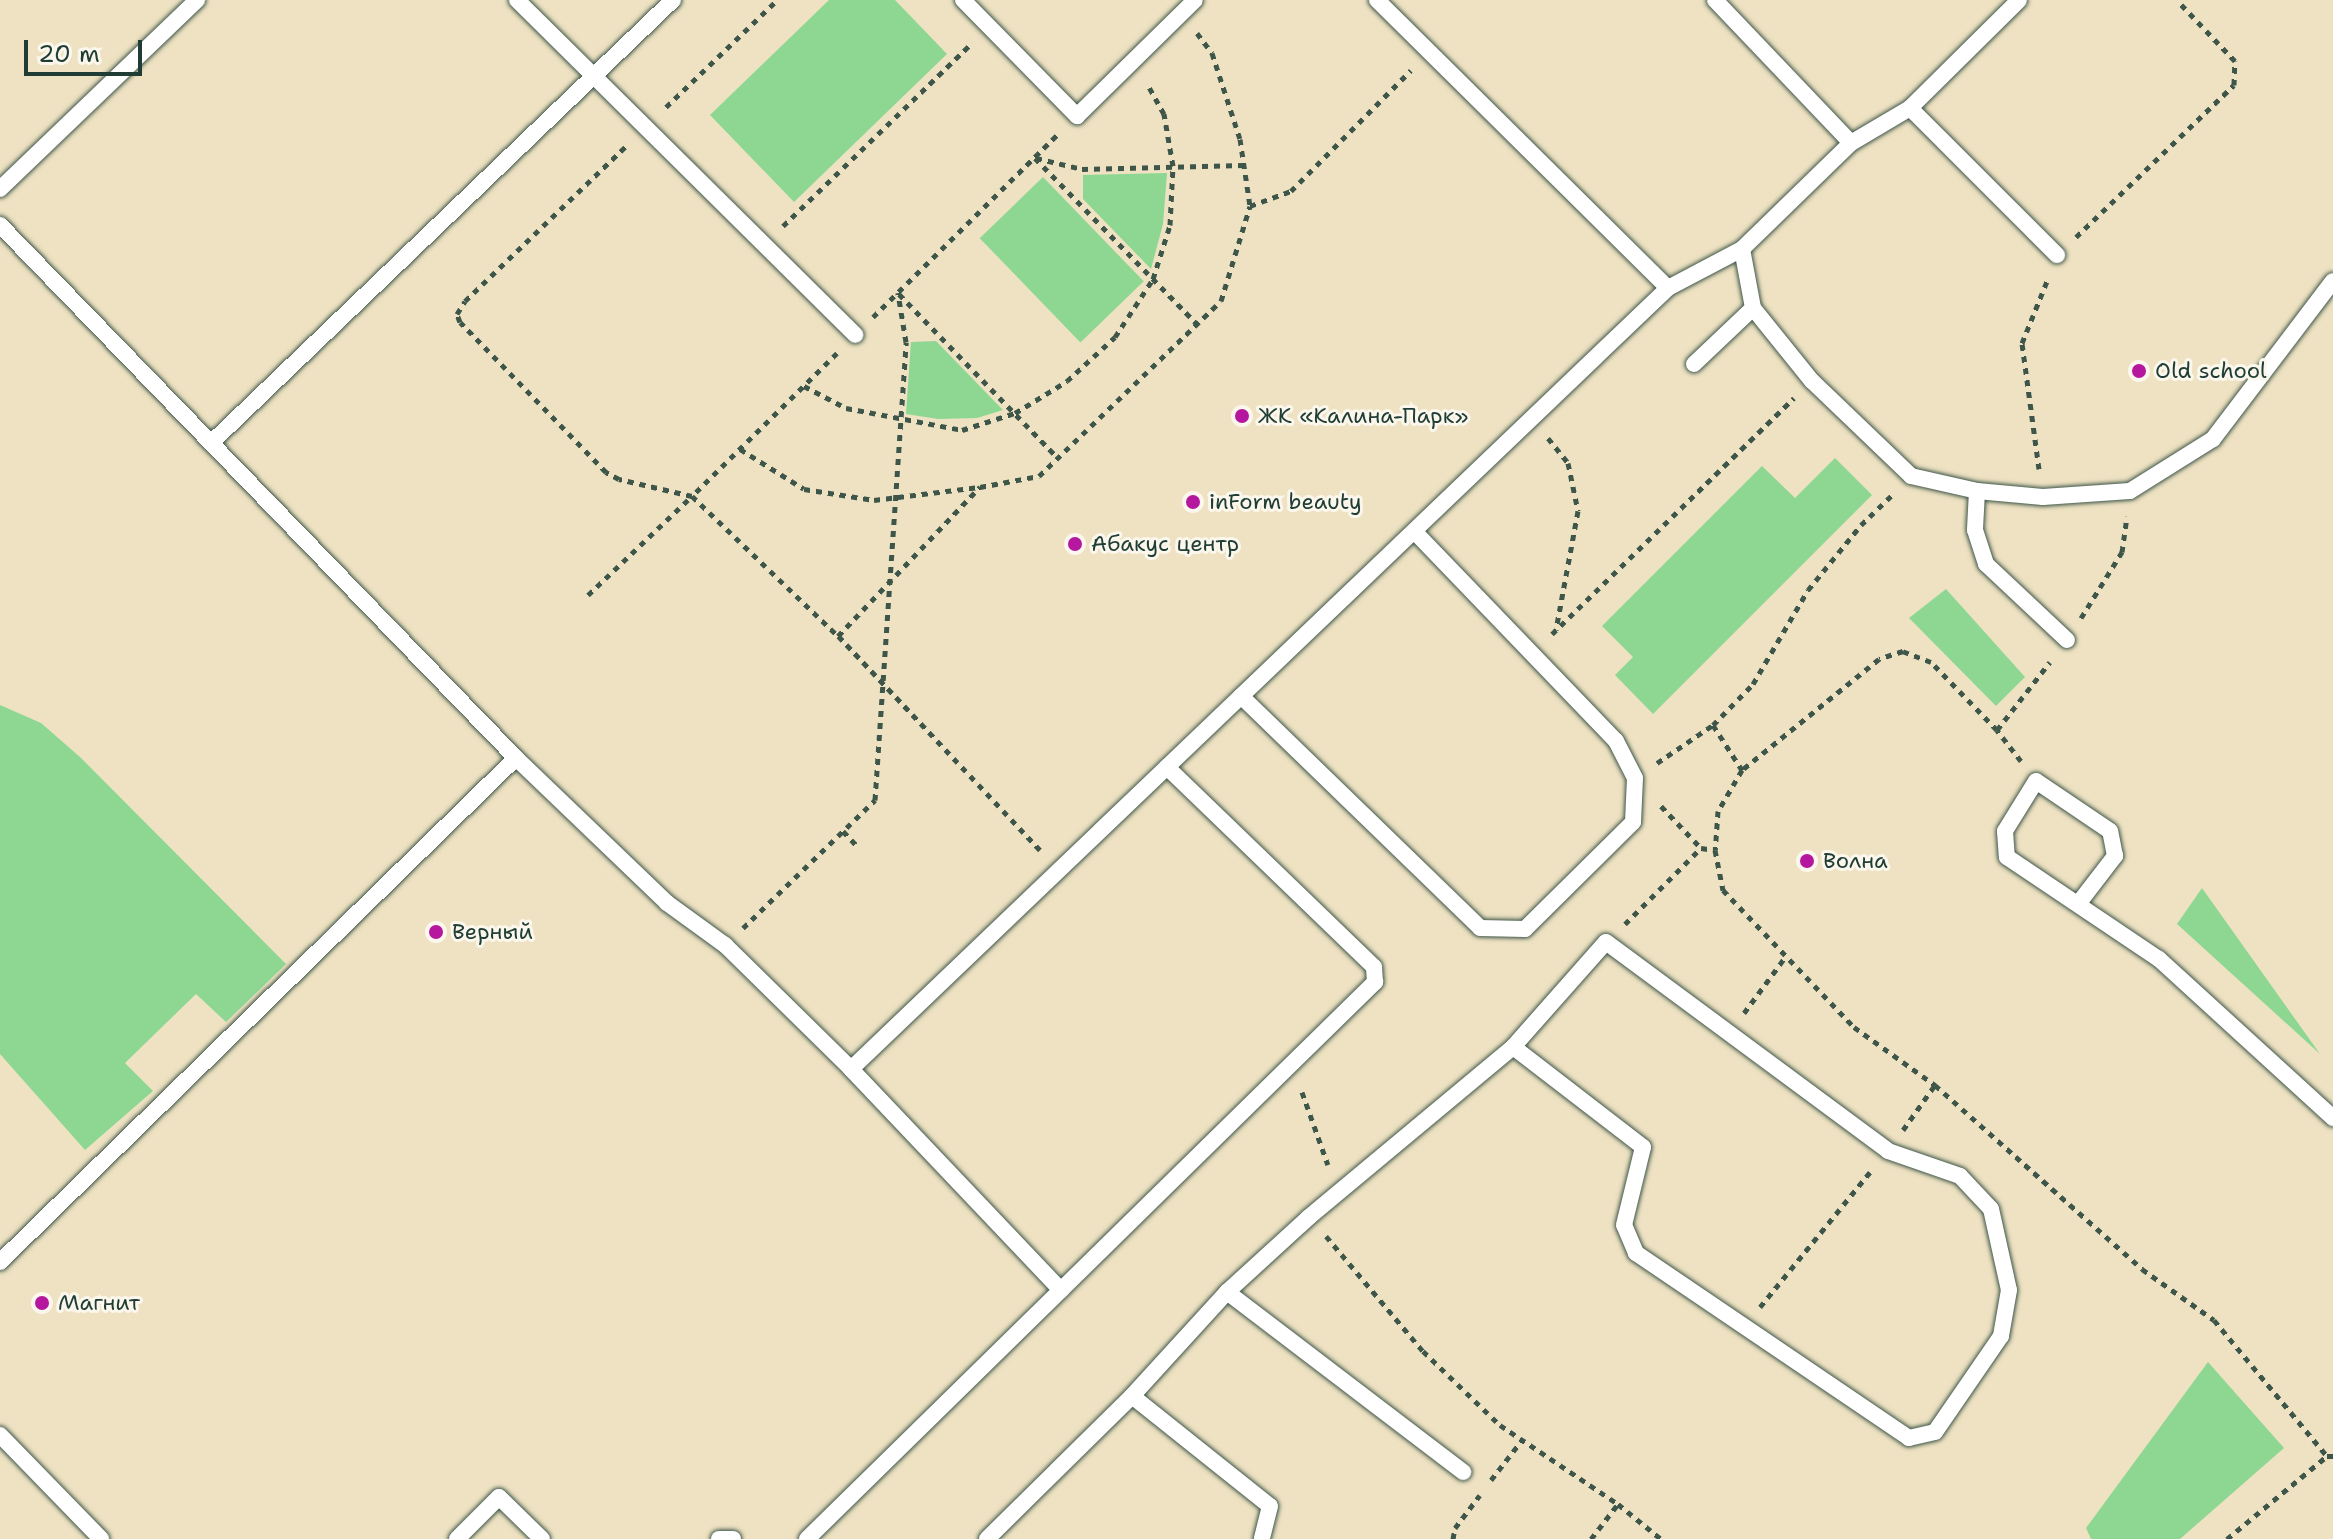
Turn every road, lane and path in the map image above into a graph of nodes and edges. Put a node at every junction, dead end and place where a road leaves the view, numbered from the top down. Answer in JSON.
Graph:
{"nodes":[{"id":1,"x":197,"y":0,"type":"edge"},
{"id":2,"x":517,"y":0,"type":"edge"},
{"id":3,"x":673,"y":0,"type":"edge"},
{"id":4,"x":777,"y":0,"type":"edge"},
{"id":5,"x":963,"y":0,"type":"edge"},
{"id":6,"x":1195,"y":0,"type":"edge"},
{"id":7,"x":1377,"y":0,"type":"edge"},
{"id":8,"x":1715,"y":0,"type":"edge"},
{"id":9,"x":2019,"y":0,"type":"edge"},
{"id":10,"x":2177,"y":0,"type":"edge"},
{"id":11,"x":1181,"y":13,"type":"junction"},
{"id":12,"x":989,"y":26,"type":"junction"},
{"id":13,"x":1428,"y":52,"type":"junction"},
{"id":14,"x":1134,"y":59,"type":"junction"},
{"id":15,"x":592,"y":77,"type":"junction"},
{"id":16,"x":1910,"y":108,"type":"junction"},
{"id":17,"x":1077,"y":116,"type":"junction"},
{"id":18,"x":644,"y":128,"type":"junction"},
{"id":19,"x":1851,"y":143,"type":"junction"},
{"id":20,"x":1035,"y":158,"type":"junction"},
{"id":21,"x":1244,"y":165,"type":"junction"},
{"id":22,"x":1173,"y":166,"type":"junction"},
{"id":23,"x":0,"y":189,"type":"edge"},
{"id":24,"x":1250,"y":206,"type":"junction"},
{"id":25,"x":0,"y":225,"type":"edge"},
{"id":26,"x":764,"y":245,"type":"junction"},
{"id":27,"x":1742,"y":249,"type":"junction"},
{"id":28,"x":2057,"y":255,"type":"junction"},
{"id":29,"x":1153,"y":279,"type":"junction"},
{"id":30,"x":2333,"y":281,"type":"edge"},
{"id":31,"x":1668,"y":288,"type":"junction"},
{"id":32,"x":898,"y":293,"type":"junction"},
{"id":33,"x":1753,"y":308,"type":"junction"},
{"id":34,"x":1197,"y":324,"type":"junction"},
{"id":35,"x":855,"y":335,"type":"junction"},
{"id":36,"x":1694,"y":364,"type":"dead end"},
{"id":37,"x":1812,"y":381,"type":"junction"},
{"id":38,"x":804,"y":386,"type":"junction"},
{"id":39,"x":1015,"y":413,"type":"junction"},
{"id":40,"x":1531,"y":419,"type":"junction"},
{"id":41,"x":900,"y":421,"type":"junction"},
{"id":42,"x":211,"y":443,"type":"junction"},
{"id":43,"x":740,"y":449,"type":"junction"},
{"id":44,"x":1058,"y":458,"type":"junction"},
{"id":45,"x":1911,"y":476,"type":"junction"},
{"id":46,"x":980,"y":487,"type":"junction"},
{"id":47,"x":1977,"y":491,"type":"junction"},
{"id":48,"x":692,"y":496,"type":"junction"},
{"id":49,"x":2043,"y":497,"type":"junction"},
{"id":50,"x":895,"y":498,"type":"junction"},
{"id":51,"x":1414,"y":531,"type":"junction"},
{"id":52,"x":890,"y":582,"type":"junction"},
{"id":53,"x":588,"y":595,"type":"dead end"},
{"id":54,"x":1556,"y":631,"type":"junction"},
{"id":55,"x":838,"y":636,"type":"junction"},
{"id":56,"x":2067,"y":640,"type":"dead end"},
{"id":57,"x":1532,"y":655,"type":"junction"},
{"id":58,"x":883,"y":683,"type":"junction"},
{"id":59,"x":1241,"y":696,"type":"junction"},
{"id":60,"x":1713,"y":725,"type":"junction"},
{"id":61,"x":516,"y":758,"type":"junction"},
{"id":62,"x":1167,"y":767,"type":"junction"},
{"id":63,"x":1742,"y":770,"type":"junction"},
{"id":64,"x":1635,"y":778,"type":"junction"},
{"id":65,"x":2036,"y":781,"type":"junction"},
{"id":66,"x":843,"y":831,"type":"junction"},
{"id":67,"x":859,"y":848,"type":"dead end"},
{"id":68,"x":1701,"y":848,"type":"junction"},
{"id":69,"x":1715,"y":850,"type":"junction"},
{"id":70,"x":1059,"y":870,"type":"junction"},
{"id":71,"x":2078,"y":904,"type":"junction"},
{"id":72,"x":1606,"y":942,"type":"junction"},
{"id":73,"x":725,"y":945,"type":"junction"},
{"id":74,"x":1786,"y":956,"type":"junction"},
{"id":75,"x":1729,"y":1033,"type":"junction"},
{"id":76,"x":1513,"y":1047,"type":"junction"},
{"id":77,"x":1289,"y":1066,"type":"junction"},
{"id":78,"x":851,"y":1069,"type":"junction"},
{"id":79,"x":1935,"y":1085,"type":"junction"},
{"id":80,"x":2333,"y":1118,"type":"edge"},
{"id":81,"x":1888,"y":1151,"type":"junction"},
{"id":82,"x":1338,"y":1193,"type":"junction"},
{"id":83,"x":1309,"y":1217,"type":"junction"},
{"id":84,"x":0,"y":1262,"type":"edge"},
{"id":85,"x":1061,"y":1290,"type":"junction"},
{"id":86,"x":1227,"y":1292,"type":"junction"},
{"id":87,"x":1744,"y":1327,"type":"junction"},
{"id":88,"x":1132,"y":1396,"type":"junction"},
{"id":89,"x":0,"y":1435,"type":"edge"},
{"id":90,"x":2330,"y":1456,"type":"edge"},
{"id":91,"x":1463,"y":1472,"type":"dead end"},
{"id":92,"x":1618,"y":1504,"type":"junction"},
{"id":93,"x":101,"y":1539,"type":"edge"},
{"id":94,"x":457,"y":1539,"type":"edge"},
{"id":95,"x":542,"y":1539,"type":"edge"},
{"id":96,"x":719,"y":1539,"type":"edge"},
{"id":97,"x":733,"y":1539,"type":"edge"},
{"id":98,"x":807,"y":1539,"type":"edge"},
{"id":99,"x":987,"y":1539,"type":"edge"},
{"id":100,"x":1262,"y":1539,"type":"edge"},
{"id":101,"x":1591,"y":1539,"type":"edge"},
{"id":102,"x":1661,"y":1539,"type":"edge"},
{"id":103,"x":2227,"y":1539,"type":"edge"}],
"edges":[{"from":1,"to":23,"type":"lane"},
{"from":2,"to":15,"type":"lane"},
{"from":3,"to":15,"type":"lane"},
{"from":4,"to":18,"type":"path"},
{"from":5,"to":12,"type":"lane"},
{"from":6,"to":11,"type":"lane"},
{"from":7,"to":13,"type":"lane"},
{"from":8,"to":19,"type":"lane"},
{"from":9,"to":16,"type":"lane"},
{"from":10,"to":28,"type":"path"},
{"from":11,"to":14,"type":"lane"},
{"from":11,"to":21,"type":"path"},
{"from":12,"to":17,"type":"lane"},
{"from":12,"to":26,"type":"path"},
{"from":13,"to":24,"type":"path"},
{"from":13,"to":31,"type":"lane"},
{"from":14,"to":17,"type":"lane"},
{"from":14,"to":22,"type":"path"},
{"from":15,"to":18,"type":"lane"},
{"from":15,"to":42,"type":"lane"},
{"from":16,"to":19,"type":"lane"},
{"from":16,"to":28,"type":"lane"},
{"from":17,"to":20,"type":"path"},
{"from":18,"to":26,"type":"lane"},
{"from":18,"to":48,"type":"path"},
{"from":19,"to":27,"type":"lane"},
{"from":20,"to":22,"type":"path"},
{"from":20,"to":29,"type":"path"},
{"from":20,"to":32,"type":"path"},
{"from":21,"to":22,"type":"path"},
{"from":21,"to":24,"type":"path"},
{"from":22,"to":29,"type":"path"},
{"from":24,"to":34,"type":"path"},
{"from":25,"to":42,"type":"lane"},
{"from":26,"to":35,"type":"lane"},
{"from":27,"to":31,"type":"lane"},
{"from":27,"to":33,"type":"lane"},
{"from":28,"to":49,"type":"path"},
{"from":29,"to":34,"type":"path"},
{"from":29,"to":39,"type":"path"},
{"from":30,"to":49,"type":"lane"},
{"from":31,"to":40,"type":"lane"},
{"from":32,"to":35,"type":"path"},
{"from":32,"to":39,"type":"path"},
{"from":32,"to":41,"type":"path"},
{"from":33,"to":36,"type":"lane"},
{"from":33,"to":37,"type":"lane"},
{"from":34,"to":44,"type":"path"},
{"from":35,"to":38,"type":"path"},
{"from":37,"to":45,"type":"lane"},
{"from":37,"to":54,"type":"path"},
{"from":38,"to":41,"type":"path"},
{"from":38,"to":43,"type":"path"},
{"from":39,"to":41,"type":"path"},
{"from":39,"to":44,"type":"path"},
{"from":40,"to":51,"type":"lane"},
{"from":40,"to":54,"type":"path"},
{"from":41,"to":50,"type":"path"},
{"from":42,"to":61,"type":"lane"},
{"from":43,"to":48,"type":"path"},
{"from":43,"to":50,"type":"path"},
{"from":44,"to":46,"type":"path"},
{"from":45,"to":47,"type":"lane"},
{"from":45,"to":60,"type":"path"},
{"from":46,"to":50,"type":"path"},
{"from":46,"to":52,"type":"path"},
{"from":47,"to":49,"type":"lane"},
{"from":47,"to":56,"type":"lane"},
{"from":48,"to":53,"type":"path"},
{"from":48,"to":55,"type":"path"},
{"from":50,"to":52,"type":"path"},
{"from":51,"to":57,"type":"lane"},
{"from":51,"to":59,"type":"lane"},
{"from":52,"to":55,"type":"path"},
{"from":52,"to":58,"type":"path"},
{"from":54,"to":57,"type":"path"},
{"from":55,"to":58,"type":"path"},
{"from":57,"to":64,"type":"lane"},
{"from":58,"to":66,"type":"path"},
{"from":58,"to":70,"type":"path"},
{"from":59,"to":62,"type":"lane"},
{"from":59,"to":64,"type":"lane"},
{"from":60,"to":63,"type":"path"},
{"from":60,"to":64,"type":"path"},
{"from":61,"to":73,"type":"lane"},
{"from":61,"to":84,"type":"lane"},
{"from":62,"to":70,"type":"lane"},
{"from":62,"to":77,"type":"lane"},
{"from":63,"to":65,"type":"path"},
{"from":63,"to":69,"type":"path"},
{"from":64,"to":68,"type":"path"},
{"from":65,"to":71,"type":"lane"},
{"from":65,"to":71,"type":"lane"},
{"from":66,"to":67,"type":"path"},
{"from":66,"to":73,"type":"path"},
{"from":68,"to":69,"type":"path"},
{"from":68,"to":72,"type":"path"},
{"from":69,"to":74,"type":"path"},
{"from":70,"to":78,"type":"lane"},
{"from":71,"to":80,"type":"lane"},
{"from":72,"to":75,"type":"lane"},
{"from":72,"to":76,"type":"lane"},
{"from":73,"to":78,"type":"lane"},
{"from":74,"to":75,"type":"path"},
{"from":74,"to":79,"type":"path"},
{"from":75,"to":81,"type":"lane"},
{"from":76,"to":82,"type":"lane"},
{"from":76,"to":87,"type":"lane"},
{"from":77,"to":82,"type":"path"},
{"from":77,"to":85,"type":"lane"},
{"from":78,"to":85,"type":"lane"},
{"from":79,"to":81,"type":"path"},
{"from":79,"to":90,"type":"path"},
{"from":81,"to":87,"type":"path"},
{"from":81,"to":87,"type":"lane"},
{"from":82,"to":83,"type":"lane"},
{"from":83,"to":86,"type":"lane"},
{"from":83,"to":92,"type":"path"},
{"from":85,"to":98,"type":"lane"},
{"from":86,"to":88,"type":"lane"},
{"from":86,"to":91,"type":"lane"},
{"from":88,"to":99,"type":"lane"},
{"from":88,"to":100,"type":"lane"},
{"from":89,"to":93,"type":"lane"},
{"from":90,"to":103,"type":"path"},
{"from":92,"to":101,"type":"path"},
{"from":92,"to":102,"type":"path"},
{"from":94,"to":95,"type":"lane"},
{"from":96,"to":97,"type":"lane"}]}
